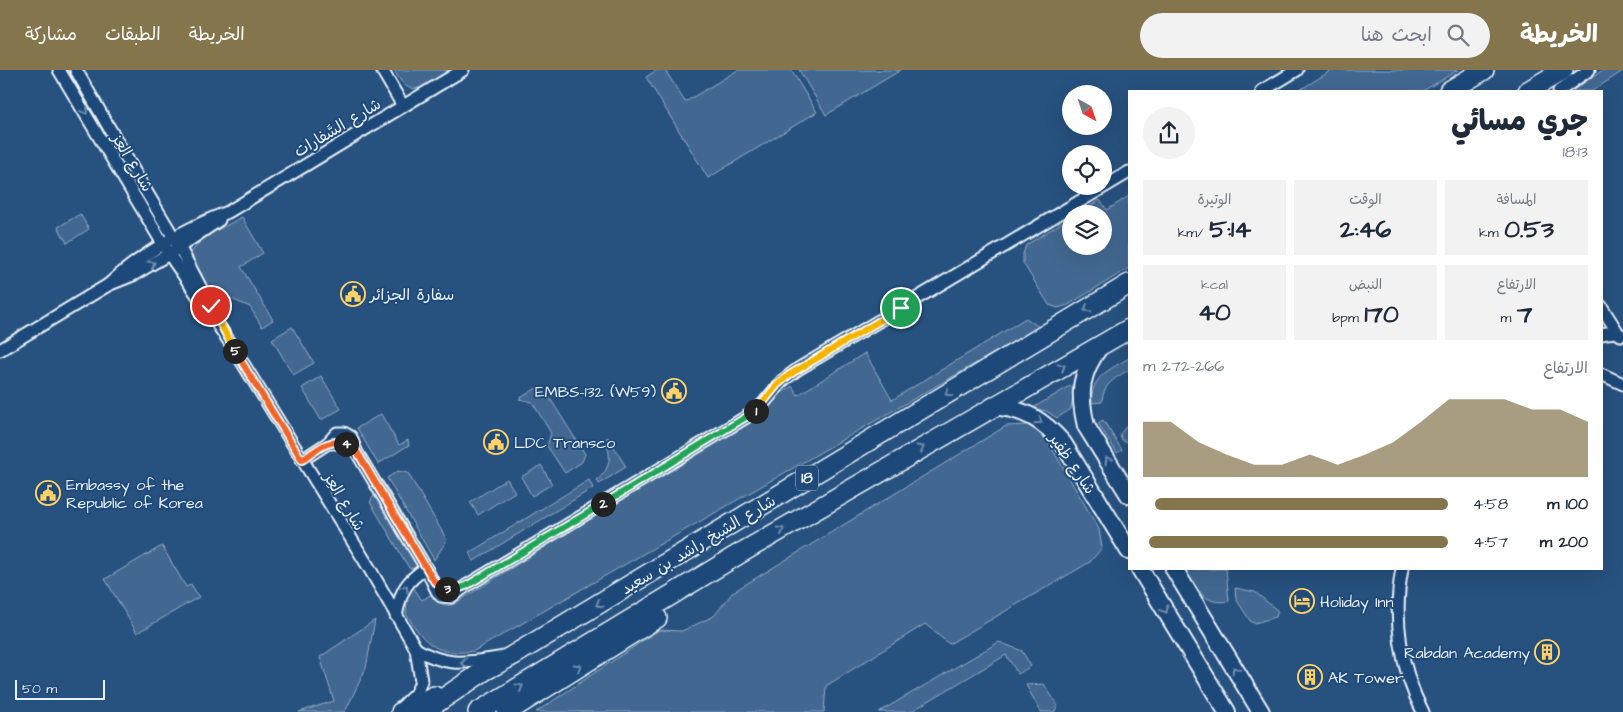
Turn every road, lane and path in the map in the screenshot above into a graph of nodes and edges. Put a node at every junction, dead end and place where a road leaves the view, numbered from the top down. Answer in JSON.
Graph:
{"nodes":[{"id":1,"x":59,"y":70,"type":"edge"},
{"id":2,"x":76,"y":70,"type":"edge"},
{"id":3,"x":382,"y":70,"type":"edge"},
{"id":4,"x":463,"y":70,"type":"edge"},
{"id":5,"x":1297,"y":70,"type":"edge"},
{"id":6,"x":1484,"y":70,"type":"edge"},
{"id":7,"x":1562,"y":70,"type":"edge"},
{"id":8,"x":1589,"y":70,"type":"edge"},
{"id":9,"x":1264,"y":90,"type":"edge"},
{"id":10,"x":1451,"y":90,"type":"edge"},
{"id":11,"x":1530,"y":90,"type":"edge"},
{"id":12,"x":1560,"y":90,"type":"edge"},
{"id":13,"x":403,"y":106,"type":"junction"},
{"id":14,"x":1128,"y":173,"type":"edge"},
{"id":15,"x":177,"y":243,"type":"junction"},
{"id":16,"x":166,"y":250,"type":"junction"},
{"id":17,"x":1128,"y":285,"type":"edge"},
{"id":18,"x":1603,"y":309,"type":"edge"},
{"id":19,"x":1128,"y":330,"type":"edge"},
{"id":20,"x":1603,"y":333,"type":"edge"},
{"id":21,"x":1620,"y":334,"type":"edge"},
{"id":22,"x":231,"y":344,"type":"junction"},
{"id":23,"x":1103,"y":344,"type":"junction"},
{"id":24,"x":0,"y":350,"type":"edge"},
{"id":25,"x":1603,"y":375,"type":"edge"},
{"id":26,"x":1623,"y":384,"type":"edge"},
{"id":27,"x":993,"y":406,"type":"junction"},
{"id":28,"x":302,"y":460,"type":"junction"},
{"id":29,"x":1128,"y":493,"type":"edge"},
{"id":30,"x":1128,"y":549,"type":"edge"},
{"id":31,"x":739,"y":554,"type":"junction"},
{"id":32,"x":426,"y":568,"type":"junction"},
{"id":33,"x":1141,"y":570,"type":"edge"},
{"id":34,"x":1175,"y":570,"type":"edge"},
{"id":35,"x":1402,"y":570,"type":"edge"},
{"id":36,"x":396,"y":616,"type":"junction"},
{"id":37,"x":416,"y":649,"type":"junction"},
{"id":38,"x":512,"y":656,"type":"junction"},
{"id":39,"x":484,"y":671,"type":"junction"},
{"id":40,"x":396,"y":712,"type":"edge"},
{"id":41,"x":401,"y":712,"type":"edge"},
{"id":42,"x":423,"y":712,"type":"edge"},
{"id":43,"x":478,"y":712,"type":"edge"},
{"id":44,"x":507,"y":712,"type":"edge"},
{"id":45,"x":1227,"y":712,"type":"edge"},
{"id":46,"x":1261,"y":712,"type":"edge"},
{"id":47,"x":1423,"y":712,"type":"edge"}],
"edges":[{"from":1,"to":16,"type":"street","name":"شارع العِز","one_way":true},
{"from":2,"to":15,"type":"street","name":"شارع العِز"},
{"from":3,"to":13,"type":"street"},
{"from":4,"to":13,"type":"street","name":"شارع السَّفارات"},
{"from":5,"to":9,"type":"street"},
{"from":6,"to":10,"type":"main road"},
{"from":7,"to":11,"type":"main road"},
{"from":8,"to":12,"type":"street"},
{"from":13,"to":15,"type":"street","name":"شارع السَّفارات"},
{"from":14,"to":32,"type":"street"},
{"from":15,"to":16,"type":"street","name":"شارع السَّفارات"},
{"from":15,"to":22,"type":"street","name":"شارع العِز"},
{"from":16,"to":22,"type":"street","name":"شارع العِز"},
{"from":16,"to":24,"type":"street","name":"شارع السَّفارات"},
{"from":17,"to":38,"type":"main road","name":"شارع الشيخ راشد بن سعيد","number":"18","one_way":true},
{"from":18,"to":21,"type":"street"},
{"from":19,"to":23,"type":"main road","name":"شارع الشيخ راشد بن سعيد","number":"18"},
{"from":20,"to":21,"type":"street"},
{"from":22,"to":28,"type":"street","name":"شارع العِز"},
{"from":27,"to":23,"type":"main road","name":"شارع الشيخ راشد بن سعيد","number":"18","one_way":true},
{"from":29,"to":23,"type":"main road","name":"شارع ظفير","one_way":true},
{"from":25,"to":26,"type":"street"},
{"from":27,"to":30,"type":"main road","name":"شارع ظفير","one_way":true},
{"from":31,"to":27,"type":"main road","name":"شارع الشيخ راشد بن سعيد","number":"18","one_way":true},
{"from":28,"to":32,"type":"street"},
{"from":28,"to":36,"type":"street","name":"شارع العِز"},
{"from":43,"to":31,"type":"main road","name":"شارع الشيخ راشد بن سعيد","number":"18","one_way":true},
{"from":44,"to":31,"type":"main road","one_way":true},
{"from":36,"to":32,"type":"street","one_way":true},
{"from":33,"to":45,"type":"main road","one_way":true},
{"from":46,"to":34,"type":"main road","one_way":true},
{"from":35,"to":47,"type":"street"},
{"from":36,"to":37,"type":"street","name":"شارع العِز"},
{"from":38,"to":37,"type":"street","one_way":true},
{"from":37,"to":40,"type":"street","name":"شارع العِز"},
{"from":38,"to":39,"type":"main road","name":"شارع الشيخ راشد بن سعيد","number":"18"},
{"from":39,"to":41,"type":"main road"},
{"from":39,"to":42,"type":"main road","name":"شارع الشيخ راشد بن سعيد","number":"18"}]}
